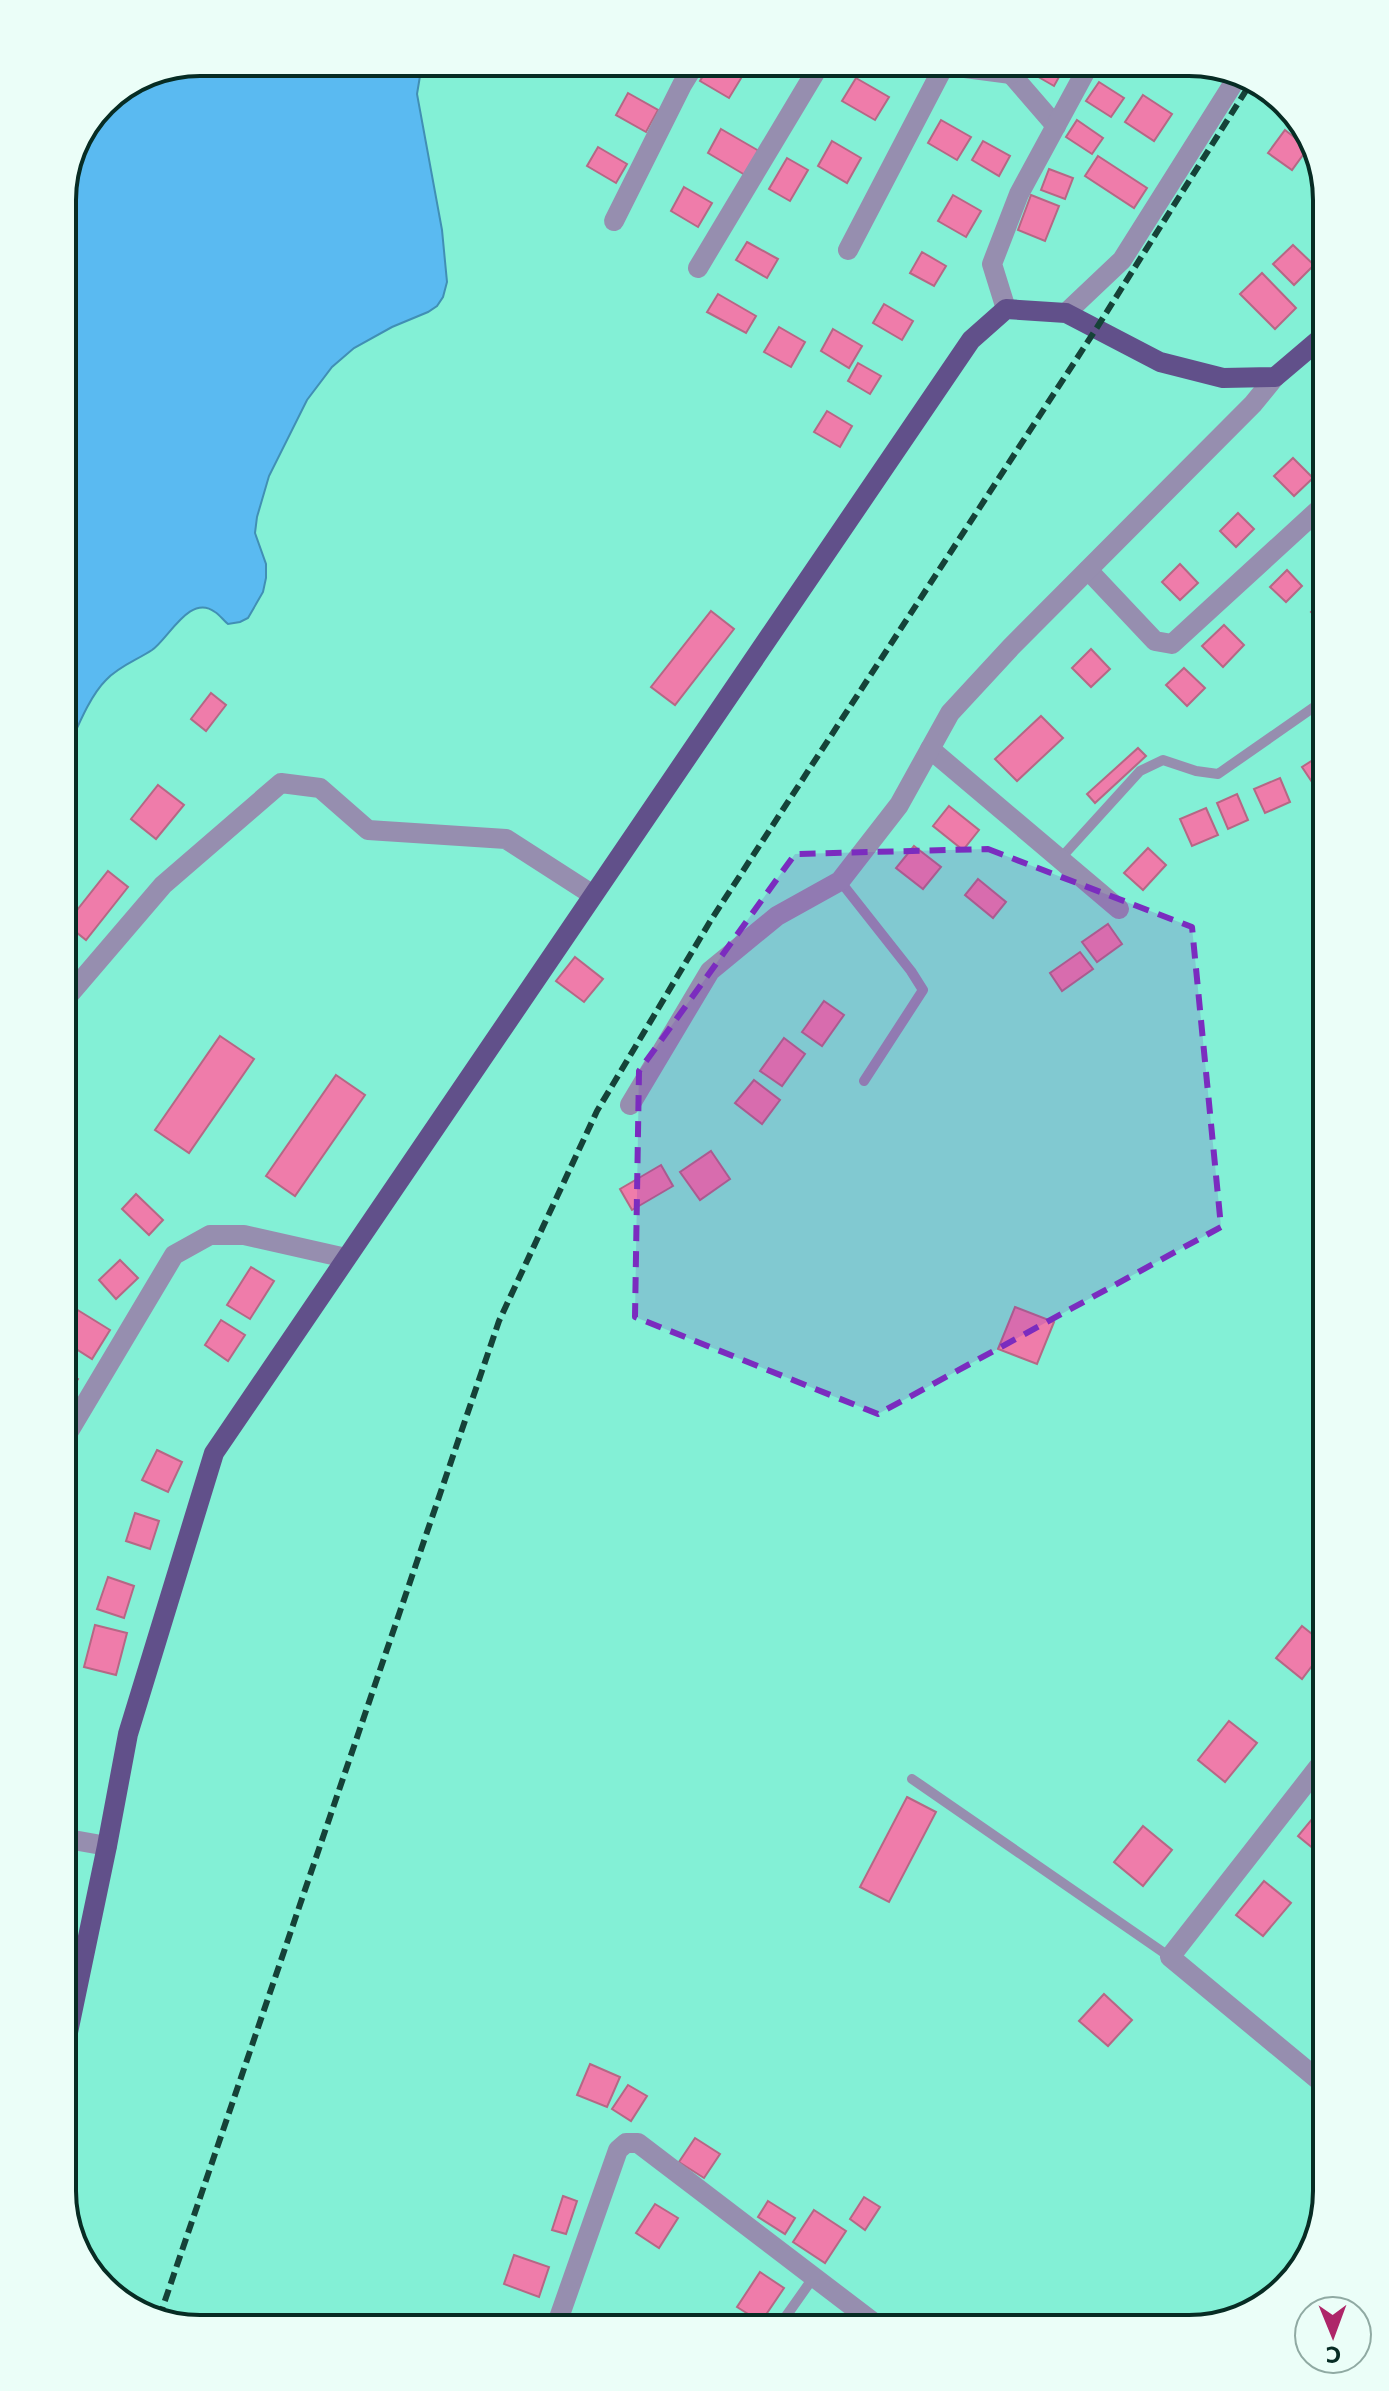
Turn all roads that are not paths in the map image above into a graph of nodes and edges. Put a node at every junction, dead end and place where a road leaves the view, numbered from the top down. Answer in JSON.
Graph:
{"nodes":[{"id":1,"x":688,"y":76,"type":"edge"},
{"id":2,"x":813,"y":76,"type":"edge"},
{"id":3,"x":938,"y":76,"type":"edge"},
{"id":4,"x":1017,"y":76,"type":"edge"},
{"id":5,"x":1083,"y":76,"type":"edge"},
{"id":6,"x":1233,"y":84,"type":"edge"},
{"id":7,"x":1056,"y":126,"type":"junction"},
{"id":8,"x":614,"y":221,"type":"dead end"},
{"id":9,"x":848,"y":250,"type":"dead end"},
{"id":10,"x":698,"y":268,"type":"dead end"},
{"id":11,"x":1006,"y":309,"type":"junction"},
{"id":12,"x":1066,"y":313,"type":"junction"},
{"id":13,"x":1313,"y":345,"type":"edge"},
{"id":14,"x":1275,"y":377,"type":"junction"},
{"id":15,"x":1313,"y":515,"type":"edge"},
{"id":16,"x":1088,"y":570,"type":"junction"},
{"id":17,"x":1313,"y":708,"type":"edge"},
{"id":18,"x":930,"y":749,"type":"junction"},
{"id":19,"x":1060,"y":859,"type":"junction"},
{"id":20,"x":840,"y":881,"type":"junction"},
{"id":21,"x":593,"y":895,"type":"junction"},
{"id":22,"x":1119,"y":909,"type":"dead end"},
{"id":23,"x":76,"y":987,"type":"edge"},
{"id":24,"x":864,"y":1081,"type":"dead end"},
{"id":25,"x":630,"y":1105,"type":"dead end"},
{"id":26,"x":346,"y":1258,"type":"junction"},
{"id":27,"x":76,"y":1420,"type":"edge"},
{"id":28,"x":1313,"y":1774,"type":"edge"},
{"id":29,"x":912,"y":1779,"type":"dead end"},
{"id":30,"x":76,"y":1840,"type":"edge"},
{"id":31,"x":107,"y":1846,"type":"junction"},
{"id":32,"x":1170,"y":1957,"type":"junction"},
{"id":33,"x":76,"y":1982,"type":"edge"},
{"id":34,"x":1313,"y":2075,"type":"edge"},
{"id":35,"x":813,"y":2278,"type":"junction"},
{"id":36,"x":560,"y":2315,"type":"edge"},
{"id":37,"x":787,"y":2315,"type":"edge"},
{"id":38,"x":863,"y":2315,"type":"edge"}],
"edges":[{"from":1,"to":8,"type":"street"},
{"from":2,"to":10,"type":"street"},
{"from":3,"to":9,"type":"street"},
{"from":4,"to":7,"type":"street"},
{"from":5,"to":7,"type":"street"},
{"from":6,"to":12,"type":"street"},
{"from":7,"to":11,"type":"street"},
{"from":11,"to":12,"type":"main road"},
{"from":11,"to":21,"type":"main road"},
{"from":12,"to":14,"type":"main road"},
{"from":13,"to":14,"type":"main road"},
{"from":14,"to":16,"type":"street"},
{"from":15,"to":16,"type":"street"},
{"from":16,"to":18,"type":"street"},
{"from":17,"to":19,"type":"lane"},
{"from":18,"to":19,"type":"street"},
{"from":18,"to":20,"type":"street"},
{"from":19,"to":22,"type":"street"},
{"from":20,"to":24,"type":"lane"},
{"from":20,"to":25,"type":"street"},
{"from":21,"to":23,"type":"street"},
{"from":21,"to":26,"type":"main road"},
{"from":26,"to":27,"type":"street"},
{"from":26,"to":31,"type":"main road"},
{"from":28,"to":32,"type":"street"},
{"from":29,"to":32,"type":"lane"},
{"from":30,"to":31,"type":"street"},
{"from":31,"to":33,"type":"main road"},
{"from":32,"to":34,"type":"street"},
{"from":35,"to":36,"type":"street"},
{"from":35,"to":37,"type":"lane"},
{"from":35,"to":38,"type":"street"}]}
